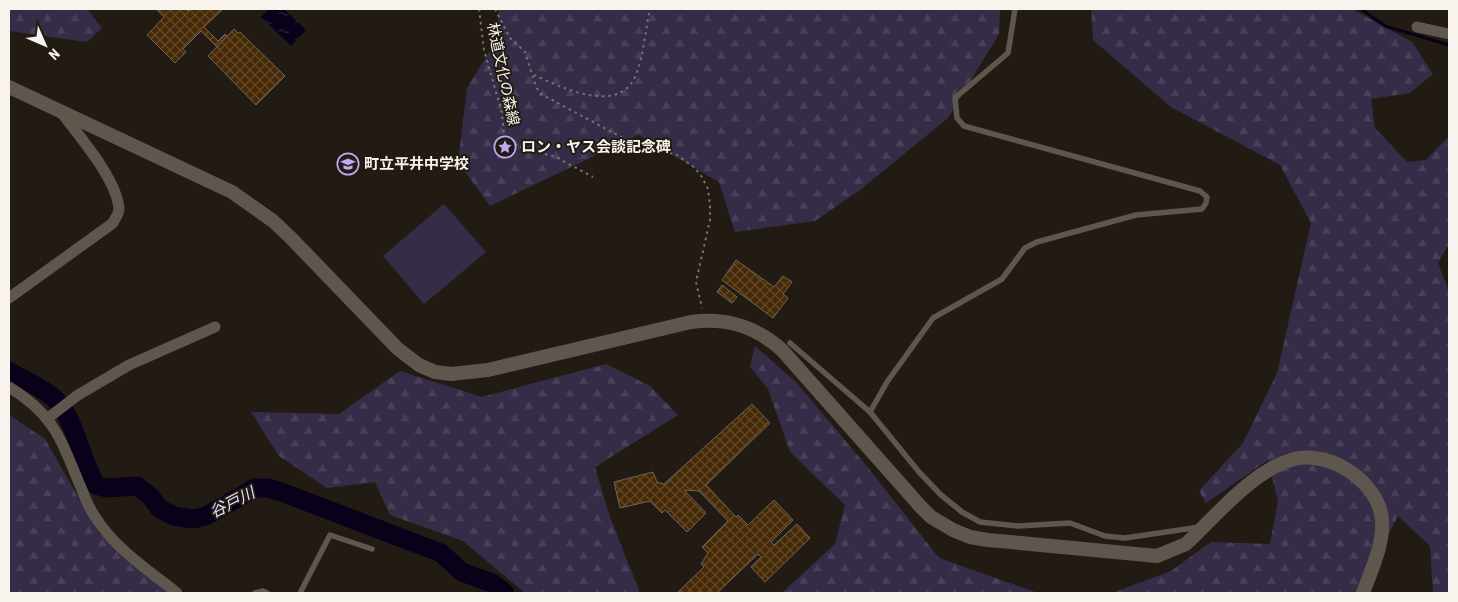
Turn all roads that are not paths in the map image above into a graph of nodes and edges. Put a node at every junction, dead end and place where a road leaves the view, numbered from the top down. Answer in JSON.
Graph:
{"nodes":[{"id":1,"x":1015,"y":9,"type":"edge"},
{"id":2,"x":1417,"y":27,"type":"dead end"},
{"id":3,"x":1449,"y":34,"type":"edge"},
{"id":4,"x":9,"y":87,"type":"edge"},
{"id":5,"x":61,"y":112,"type":"junction"},
{"id":6,"x":9,"y":298,"type":"edge"},
{"id":7,"x":215,"y":327,"type":"dead end"},
{"id":8,"x":790,"y":343,"type":"dead end"},
{"id":9,"x":9,"y":386,"type":"edge"},
{"id":10,"x":870,"y":412,"type":"junction"},
{"id":11,"x":48,"y":418,"type":"junction"},
{"id":12,"x":1204,"y":526,"type":"junction"},
{"id":13,"x":372,"y":549,"type":"dead end"},
{"id":14,"x":177,"y":593,"type":"edge"},
{"id":15,"x":255,"y":593,"type":"edge"},
{"id":16,"x":267,"y":593,"type":"edge"},
{"id":17,"x":300,"y":593,"type":"edge"},
{"id":18,"x":1362,"y":593,"type":"edge"}],
"edges":[{"from":1,"to":10,"type":"lane"},
{"from":2,"to":3,"type":"street"},
{"from":4,"to":5,"type":"street"},
{"from":5,"to":6,"type":"street"},
{"from":5,"to":12,"type":"street"},
{"from":7,"to":11,"type":"street"},
{"from":8,"to":10,"type":"lane"},
{"from":9,"to":11,"type":"street"},
{"from":10,"to":12,"type":"lane"},
{"from":11,"to":14,"type":"street"},
{"from":12,"to":18,"type":"street"},
{"from":13,"to":17,"type":"lane"},
{"from":15,"to":16,"type":"lane"}]}
